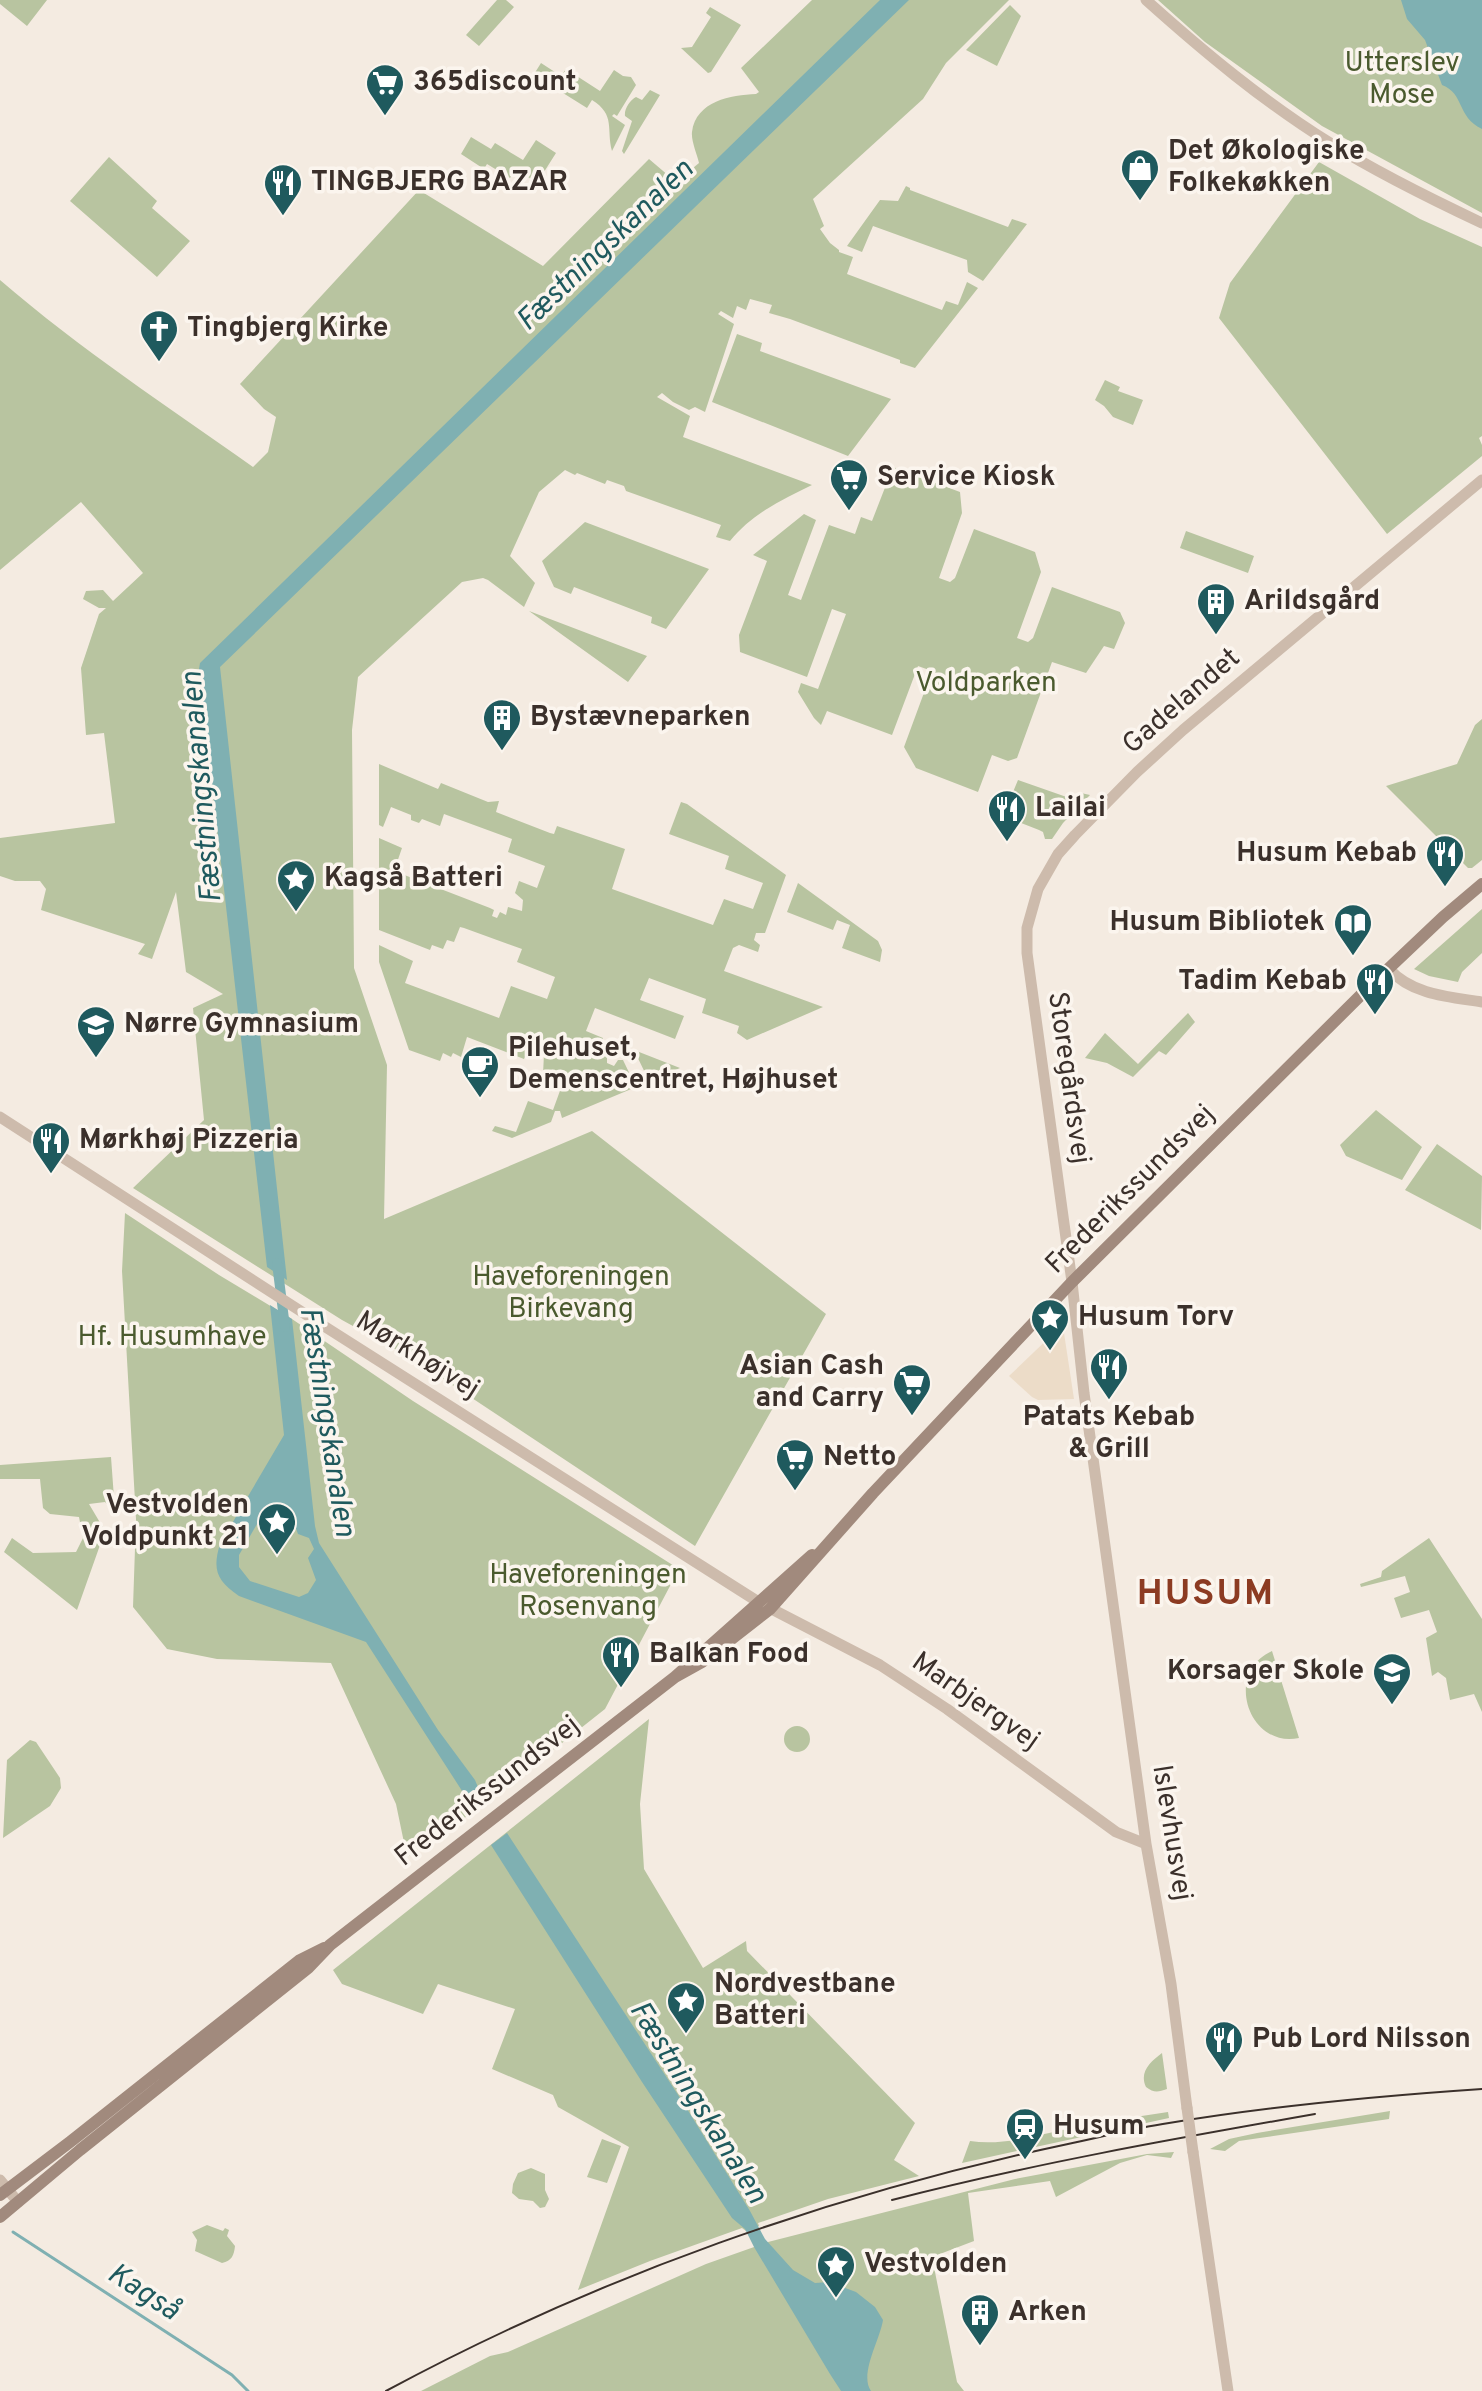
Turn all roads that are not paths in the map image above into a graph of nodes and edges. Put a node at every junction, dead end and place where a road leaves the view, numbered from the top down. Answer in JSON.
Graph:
{"nodes":[{"id":1,"x":1146,"y":0,"type":"edge"},
{"id":2,"x":1482,"y":223,"type":"edge"},
{"id":3,"x":1482,"y":480,"type":"edge"},
{"id":4,"x":1482,"y":884,"type":"edge"},
{"id":5,"x":1027,"y":928,"type":"joint"},
{"id":6,"x":1389,"y":969,"type":"junction"},
{"id":7,"x":1482,"y":1002,"type":"edge"},
{"id":8,"x":0,"y":1117,"type":"edge"},
{"id":9,"x":1072,"y":1282,"type":"junction"},
{"id":10,"x":765,"y":1606,"type":"junction"},
{"id":11,"x":1146,"y":1844,"type":"junction"},
{"id":12,"x":330,"y":1945,"type":"junction"},
{"id":13,"x":2,"y":2188,"type":"edge"},
{"id":14,"x":18,"y":2202,"type":"junction"},
{"id":15,"x":0,"y":2217,"type":"edge"},
{"id":16,"x":1228,"y":2391,"type":"edge"}],
"edges":[{"from":1,"to":2,"type":"street"},
{"from":3,"to":5,"type":"street","name":"Gadelandet"},
{"from":4,"to":6,"type":"main road","name":"Frederikssundsvej"},
{"from":5,"to":9,"type":"street","name":"Storegårdsvej"},
{"from":6,"to":7,"type":"street"},
{"from":6,"to":9,"type":"main road","name":"Frederikssundsvej"},
{"from":8,"to":10,"type":"street","name":"Mørkhøjvej"},
{"from":9,"to":10,"type":"main road","name":"Frederikssundsvej"},
{"from":9,"to":11,"type":"street","name":"Islevhusvej"},
{"from":10,"to":11,"type":"street","name":"Marbjergvej"},
{"from":10,"to":12,"type":"main road","name":"Frederikssundsvej"},
{"from":11,"to":16,"type":"street","name":"Islevhusvej","bridge":true},
{"from":12,"to":13,"type":"main road","name":"Frederikssundsvej"},
{"from":12,"to":14,"type":"main road","name":"Frederikssundsvej"},
{"from":13,"to":14,"type":"street"},
{"from":14,"to":15,"type":"main road","name":"Frederikssundsvej"}]}
